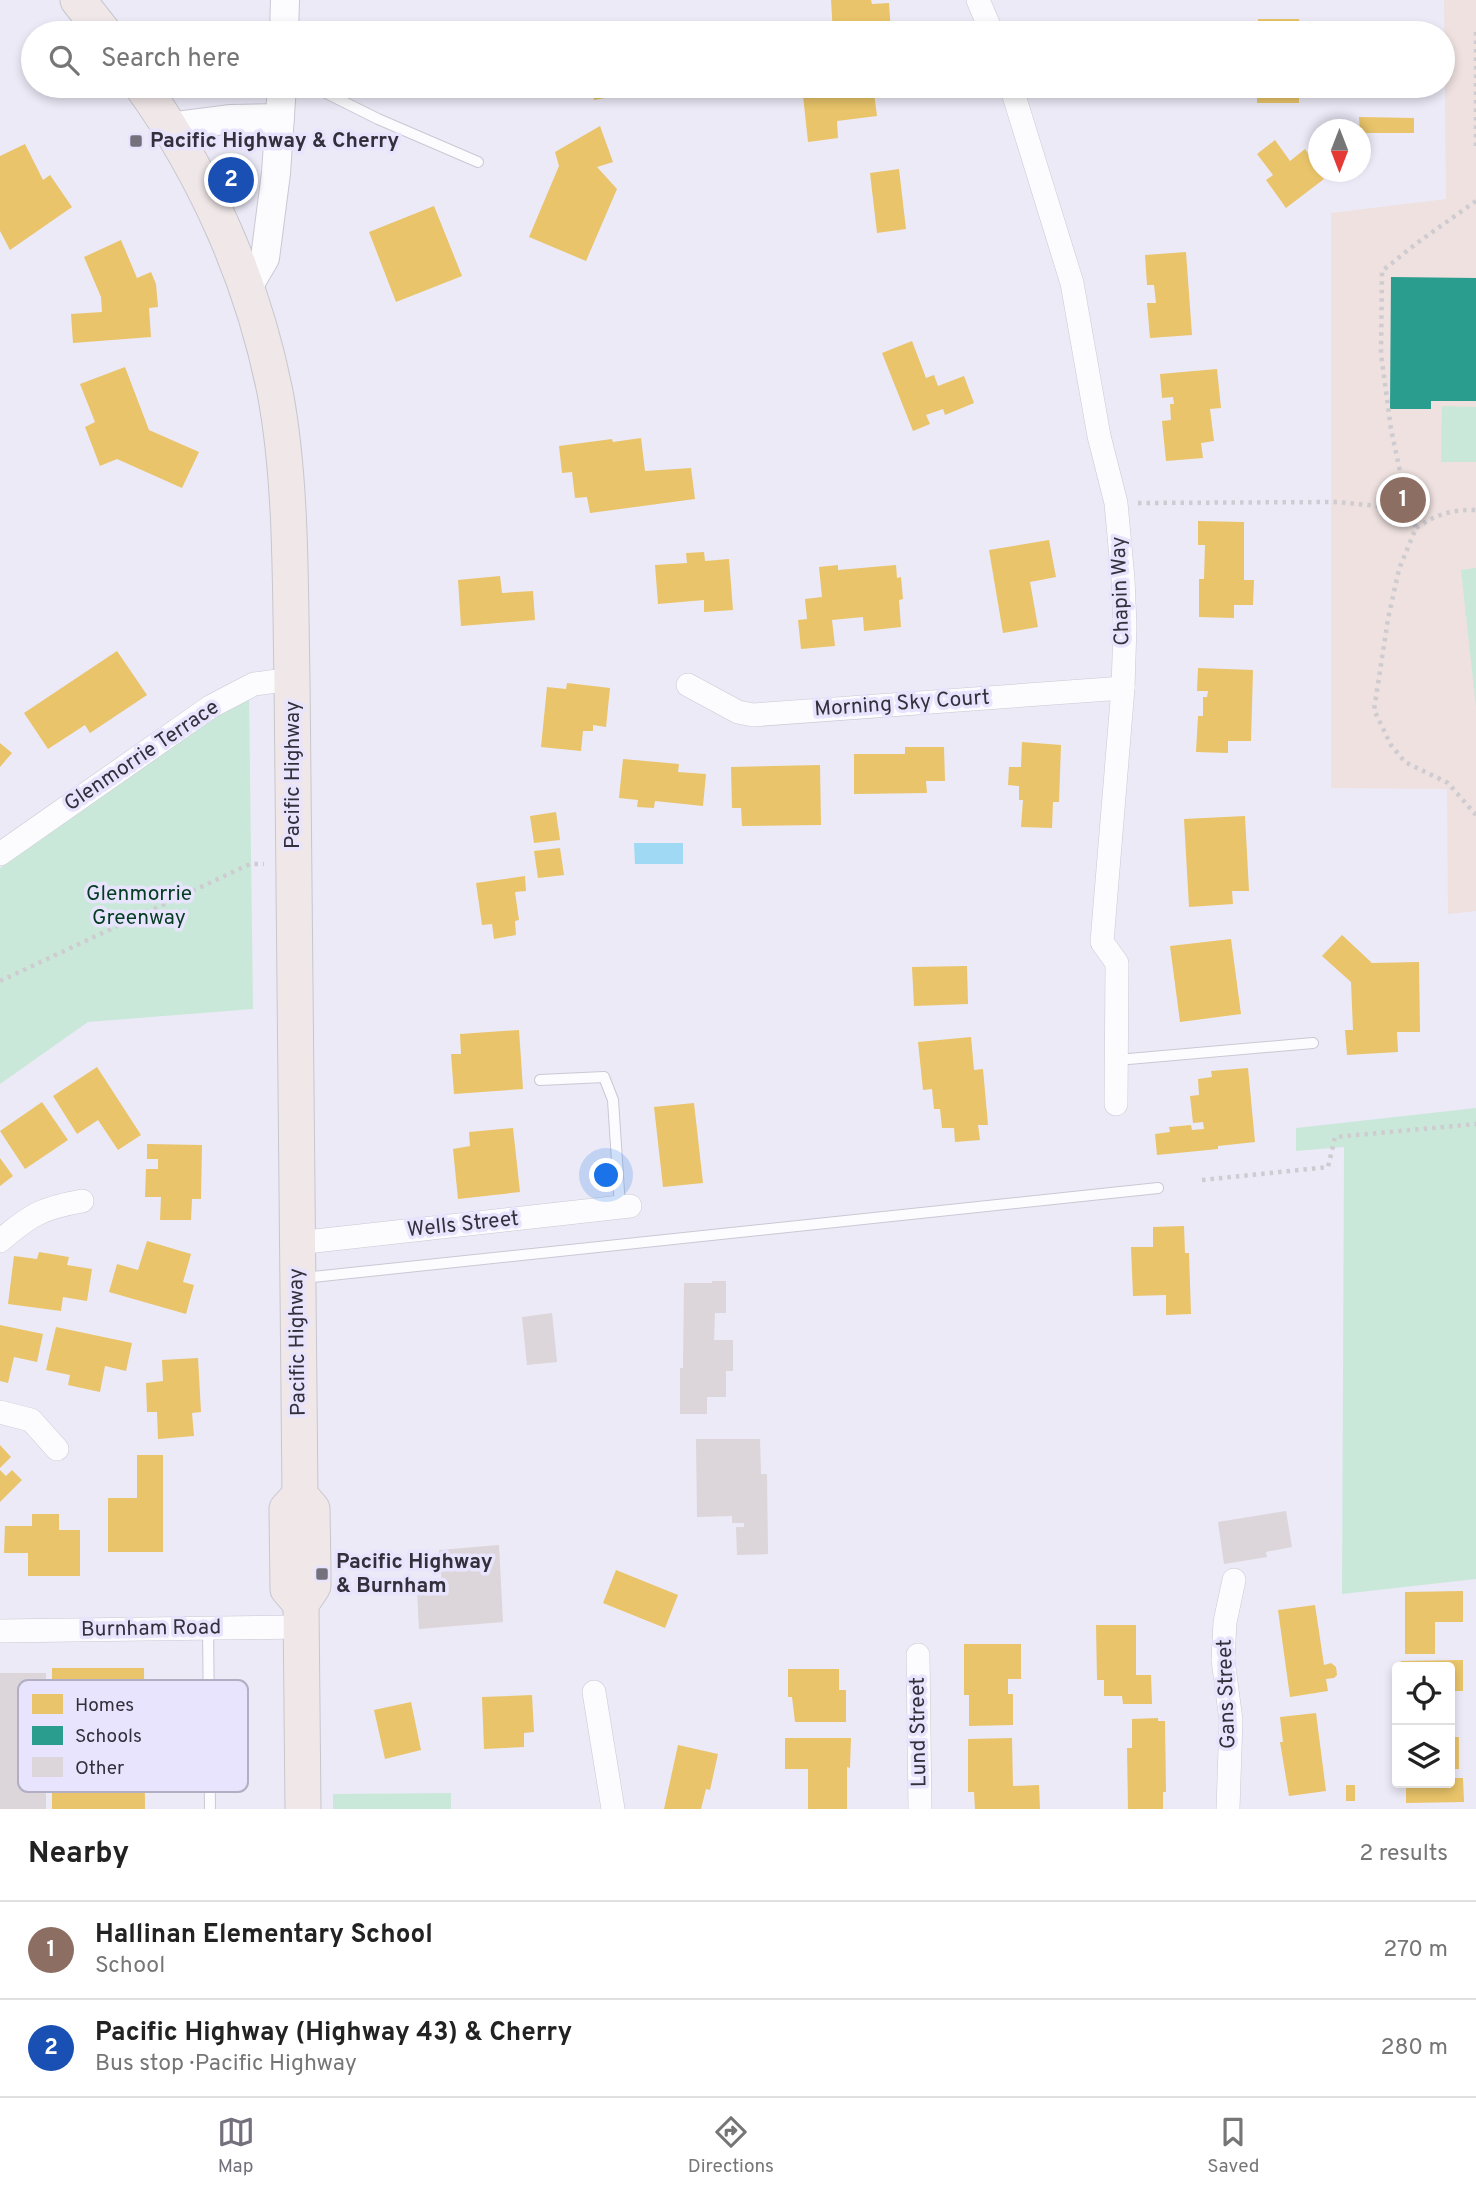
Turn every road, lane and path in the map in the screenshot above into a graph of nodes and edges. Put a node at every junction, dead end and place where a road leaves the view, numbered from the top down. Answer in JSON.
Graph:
{"nodes":[{"id":1,"x":78,"y":0,"type":"edge"},
{"id":2,"x":285,"y":0,"type":"edge"},
{"id":3,"x":978,"y":0,"type":"edge"},
{"id":4,"x":95,"y":21,"type":"edge"},
{"id":5,"x":284,"y":21,"type":"edge"},
{"id":6,"x":987,"y":21,"type":"edge"},
{"id":7,"x":1476,"y":32,"type":"edge"},
{"id":8,"x":150,"y":98,"type":"edge"},
{"id":9,"x":281,"y":98,"type":"edge"},
{"id":10,"x":336,"y":98,"type":"edge"},
{"id":11,"x":1015,"y":98,"type":"edge"},
{"id":12,"x":280,"y":118,"type":"junction"},
{"id":13,"x":169,"y":127,"type":"junction"},
{"id":14,"x":1476,"y":146,"type":"edge"},
{"id":15,"x":478,"y":162,"type":"dead end"},
{"id":16,"x":1476,"y":201,"type":"edge"},
{"id":17,"x":247,"y":289,"type":"junction"},
{"id":18,"x":1116,"y":503,"type":"junction"},
{"id":19,"x":1408,"y":509,"type":"junction"},
{"id":20,"x":1476,"y":510,"type":"edge"},
{"id":21,"x":1416,"y":527,"type":"junction"},
{"id":22,"x":292,"y":679,"type":"junction"},
{"id":23,"x":688,"y":685,"type":"dead end"},
{"id":24,"x":1123,"y":688,"type":"junction"},
{"id":25,"x":1476,"y":815,"type":"edge"},
{"id":26,"x":0,"y":854,"type":"edge"},
{"id":27,"x":293,"y":864,"type":"junction"},
{"id":28,"x":0,"y":981,"type":"edge"},
{"id":29,"x":1313,"y":1044,"type":"dead end"},
{"id":30,"x":1116,"y":1060,"type":"junction"},
{"id":31,"x":540,"y":1080,"type":"dead end"},
{"id":32,"x":1116,"y":1104,"type":"dead end"},
{"id":33,"x":1476,"y":1124,"type":"edge"},
{"id":34,"x":1202,"y":1180,"type":"dead end"},
{"id":35,"x":1158,"y":1188,"type":"dead end"},
{"id":36,"x":82,"y":1200,"type":"dead end"},
{"id":37,"x":625,"y":1207,"type":"joint"},
{"id":38,"x":0,"y":1241,"type":"edge"},
{"id":39,"x":296,"y":1243,"type":"junction"},
{"id":40,"x":297,"y":1279,"type":"junction"},
{"id":41,"x":0,"y":1412,"type":"edge"},
{"id":42,"x":57,"y":1449,"type":"dead end"},
{"id":43,"x":1234,"y":1580,"type":"dead end"},
{"id":44,"x":301,"y":1615,"type":"junction"},
{"id":45,"x":208,"y":1628,"type":"junction"},
{"id":46,"x":0,"y":1631,"type":"edge"},
{"id":47,"x":918,"y":1655,"type":"dead end"},
{"id":48,"x":209,"y":1680,"type":"edge"},
{"id":49,"x":594,"y":1692,"type":"dead end"},
{"id":50,"x":303,"y":1809,"type":"edge"},
{"id":51,"x":613,"y":1809,"type":"edge"},
{"id":52,"x":920,"y":1809,"type":"edge"},
{"id":53,"x":1228,"y":1809,"type":"edge"}],
"edges":[{"from":1,"to":4,"type":"main road"},
{"from":2,"to":5,"type":"street"},
{"from":3,"to":6,"type":"street"},
{"from":7,"to":14,"type":"path"},
{"from":8,"to":13,"type":"main road","name":"Pacific Highway"},
{"from":9,"to":12,"type":"street"},
{"from":10,"to":15,"type":"lane"},
{"from":11,"to":18,"type":"street","name":"Chapin Way"},
{"from":12,"to":13,"type":"street"},
{"from":12,"to":17,"type":"street"},
{"from":13,"to":17,"type":"main road","name":"Pacific Highway"},
{"from":16,"to":19,"type":"path"},
{"from":17,"to":22,"type":"main road","name":"Pacific Highway"},
{"from":18,"to":19,"type":"path"},
{"from":18,"to":24,"type":"street","name":"Chapin Way"},
{"from":19,"to":21,"type":"path"},
{"from":20,"to":21,"type":"path"},
{"from":21,"to":25,"type":"path"},
{"from":22,"to":26,"type":"street","name":"Glenmorrie Terrace"},
{"from":22,"to":27,"type":"main road","name":"Pacific Highway"},
{"from":23,"to":24,"type":"street","name":"Morning Sky Court"},
{"from":24,"to":30,"type":"street","name":"Chapin Way"},
{"from":27,"to":28,"type":"path"},
{"from":27,"to":39,"type":"main road","name":"Pacific Highway"},
{"from":29,"to":30,"type":"lane"},
{"from":30,"to":32,"type":"street","name":"Chapin Way"},
{"from":31,"to":37,"type":"lane"},
{"from":33,"to":34,"type":"path"},
{"from":35,"to":40,"type":"lane"},
{"from":36,"to":38,"type":"street"},
{"from":37,"to":39,"type":"street","name":"Wells Street"},
{"from":39,"to":40,"type":"main road","name":"Pacific Highway"},
{"from":40,"to":44,"type":"main road","name":"Pacific Highway"},
{"from":41,"to":42,"type":"street"},
{"from":43,"to":53,"type":"street","name":"Gans Street"},
{"from":44,"to":45,"type":"street","name":"Burnham Road"},
{"from":44,"to":50,"type":"main road","name":"Pacific Highway"},
{"from":45,"to":46,"type":"street","name":"Burnham Road"},
{"from":45,"to":48,"type":"lane"},
{"from":47,"to":52,"type":"street","name":"Lund Street"},
{"from":49,"to":51,"type":"street"}]}
